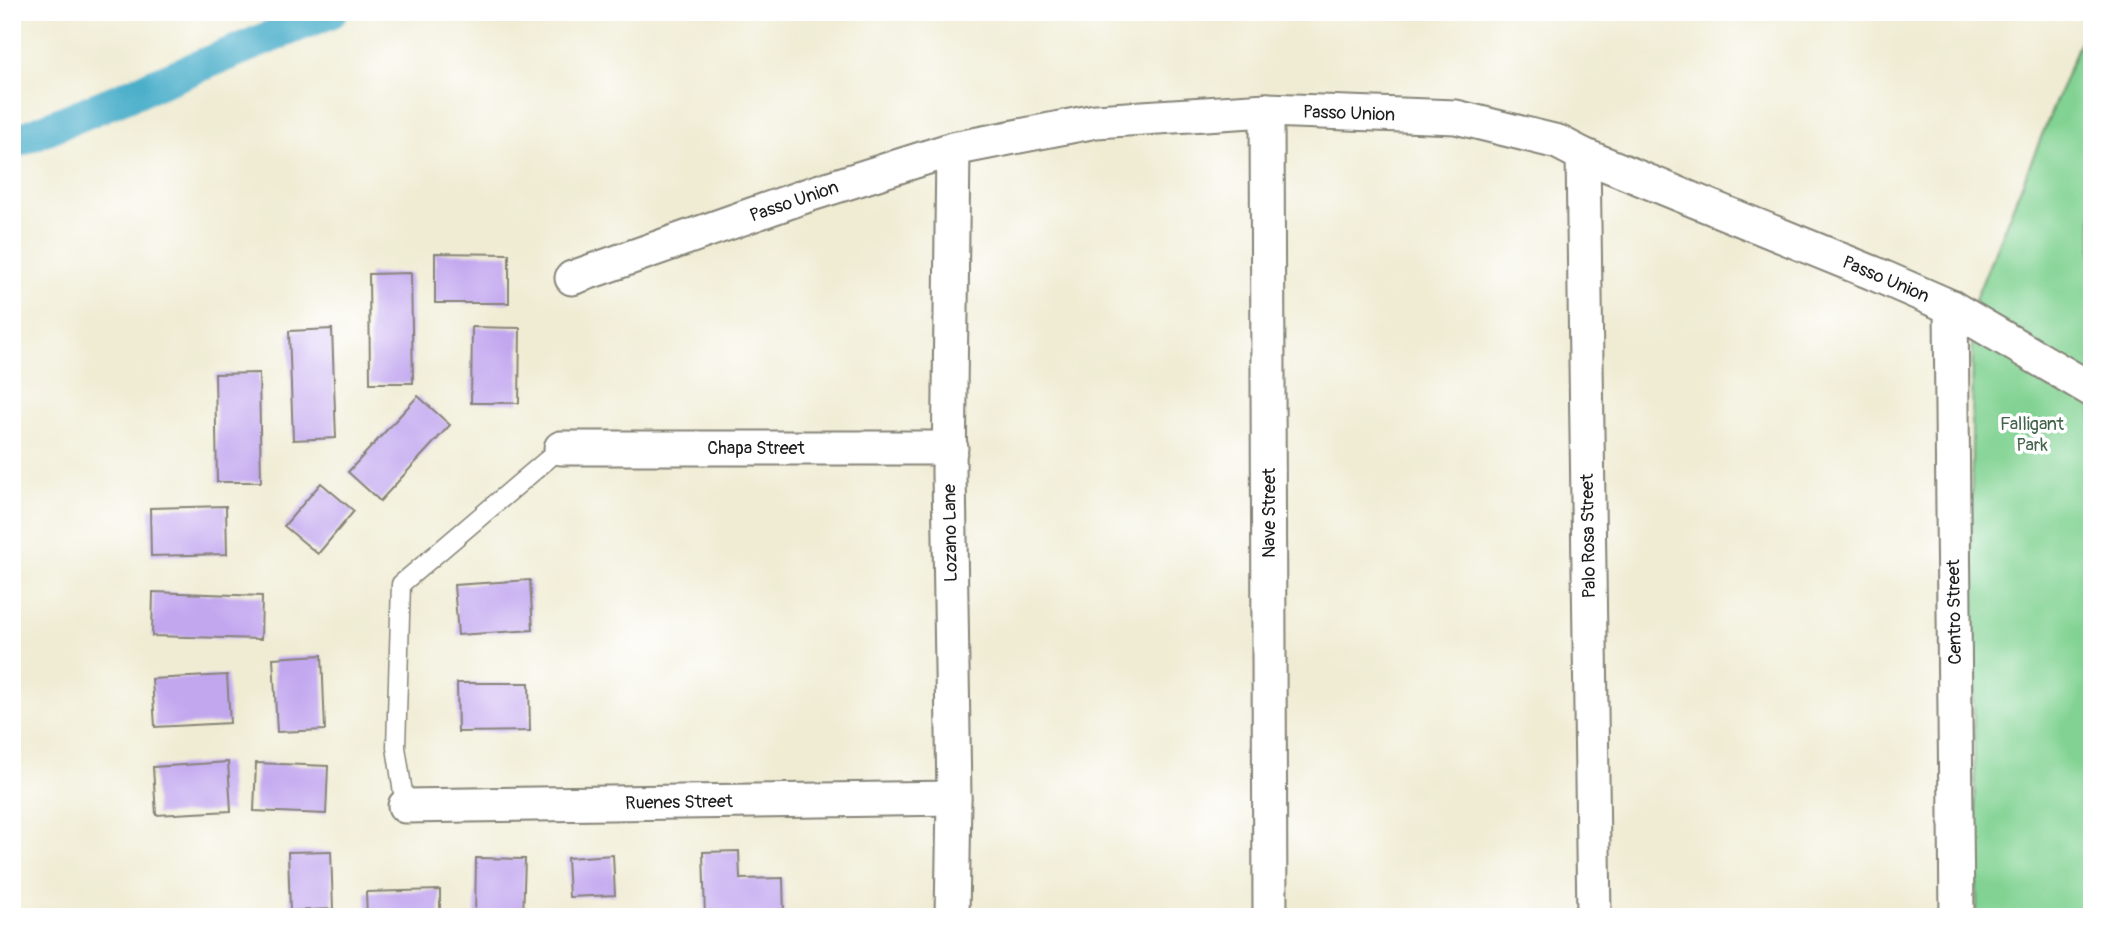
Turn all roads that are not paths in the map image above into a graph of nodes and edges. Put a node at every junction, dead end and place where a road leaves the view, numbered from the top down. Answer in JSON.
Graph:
{"nodes":[{"id":1,"x":1267,"y":110,"type":"junction"},
{"id":2,"x":953,"y":149,"type":"junction"},
{"id":3,"x":1583,"y":155,"type":"junction"},
{"id":4,"x":572,"y":278,"type":"dead end"},
{"id":5,"x":1951,"y":307,"type":"junction"},
{"id":6,"x":2092,"y":390,"type":"edge"},
{"id":7,"x":561,"y":448,"type":"joint"},
{"id":8,"x":951,"y":448,"type":"junction"},
{"id":9,"x":954,"y":798,"type":"junction"},
{"id":10,"x":405,"y":806,"type":"joint"},
{"id":11,"x":953,"y":917,"type":"edge"},
{"id":12,"x":1270,"y":917,"type":"edge"},
{"id":13,"x":1594,"y":917,"type":"edge"},
{"id":14,"x":1957,"y":917,"type":"edge"}],
"edges":[{"from":1,"to":2,"type":"street","name":"Passo Union"},
{"from":1,"to":3,"type":"street","name":"Passo Union"},
{"from":1,"to":12,"type":"street","name":"Nave Street"},
{"from":2,"to":4,"type":"street","name":"Passo Union"},
{"from":2,"to":8,"type":"street","name":"Lozano Lane"},
{"from":3,"to":5,"type":"street","name":"Passo Union"},
{"from":3,"to":13,"type":"street","name":"Palo Rosa Street"},
{"from":5,"to":6,"type":"street","name":"Passo Union"},
{"from":5,"to":14,"type":"street","name":"Centro Street"},
{"from":7,"to":8,"type":"street","name":"Chapa Street"},
{"from":7,"to":10,"type":"lane"},
{"from":8,"to":9,"type":"street","name":"Lozano Lane"},
{"from":9,"to":10,"type":"street","name":"Ruenes Street"},
{"from":9,"to":11,"type":"street","name":"Lozano Lane"}]}
